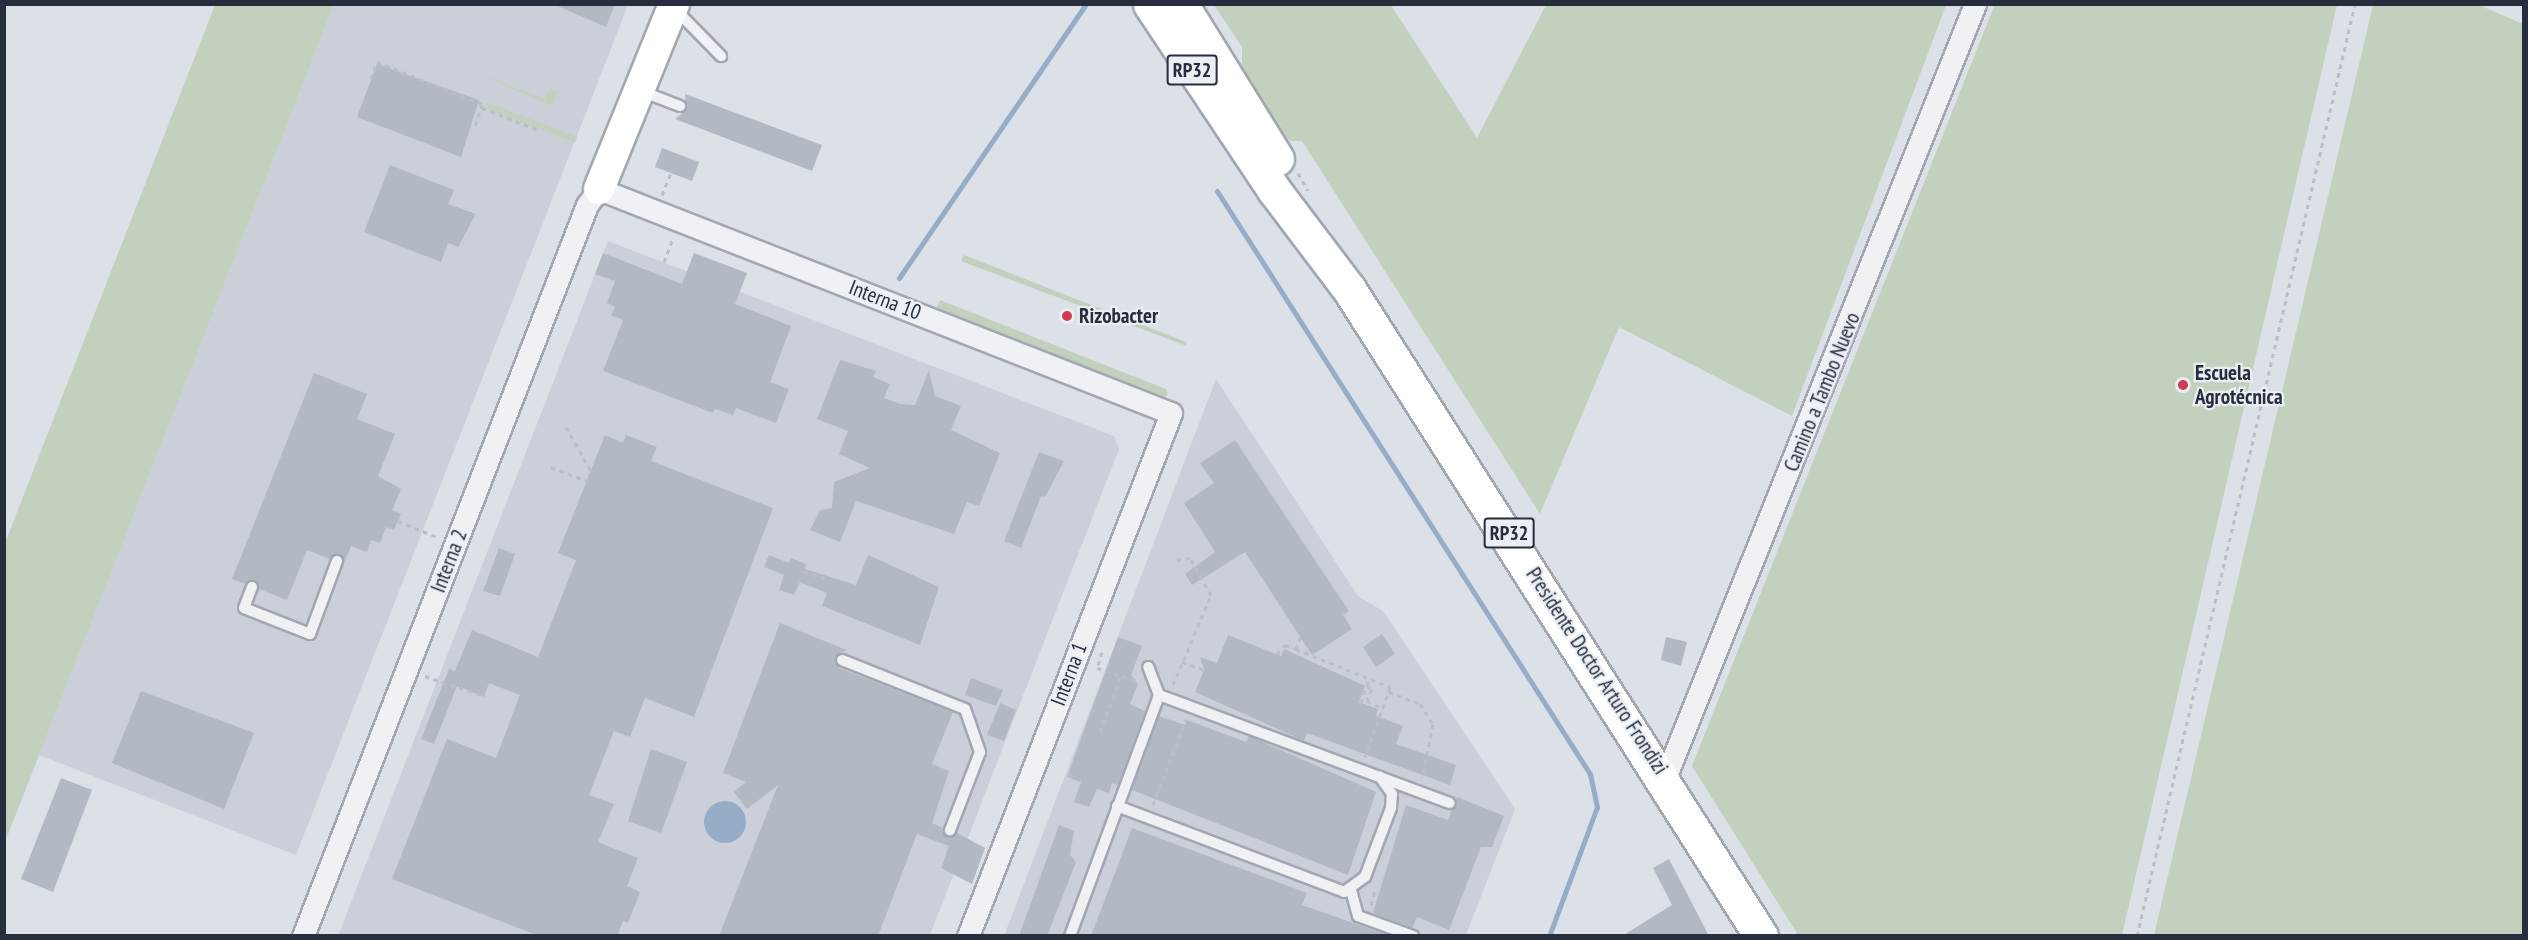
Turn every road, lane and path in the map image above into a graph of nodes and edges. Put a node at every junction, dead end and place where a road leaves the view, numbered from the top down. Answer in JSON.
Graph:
{"nodes":[{"id":1,"x":1133,"y":4,"type":"edge"},
{"id":2,"x":1150,"y":4,"type":"edge"},
{"id":3,"x":1975,"y":4,"type":"edge"},
{"id":4,"x":2355,"y":4,"type":"edge"},
{"id":5,"x":674,"y":6,"type":"edge"},
{"id":6,"x":1185,"y":13,"type":"edge"},
{"id":7,"x":721,"y":56,"type":"dead end"},
{"id":8,"x":371,"y":80,"type":"dead end"},
{"id":9,"x":638,"y":90,"type":"junction"},
{"id":10,"x":680,"y":106,"type":"dead end"},
{"id":11,"x":482,"y":108,"type":"junction"},
{"id":12,"x":474,"y":130,"type":"dead end"},
{"id":13,"x":538,"y":130,"type":"dead end"},
{"id":14,"x":1236,"y":135,"type":"junction"},
{"id":15,"x":598,"y":189,"type":"junction"},
{"id":16,"x":680,"y":220,"type":"junction"},
{"id":17,"x":664,"y":262,"type":"dead end"},
{"id":18,"x":1349,"y":289,"type":"junction"},
{"id":19,"x":1171,"y":413,"type":"joint"},
{"id":20,"x":566,"y":427,"type":"dead end"},
{"id":21,"x":551,"y":467,"type":"dead end"},
{"id":22,"x":591,"y":471,"type":"dead end"},
{"id":23,"x":587,"y":481,"type":"dead end"},
{"id":24,"x":398,"y":521,"type":"dead end"},
{"id":25,"x":455,"y":544,"type":"junction"},
{"id":26,"x":1176,"y":560,"type":"dead end"},
{"id":27,"x":337,"y":561,"type":"dead end"},
{"id":28,"x":804,"y":571,"type":"dead end"},
{"id":29,"x":826,"y":579,"type":"dead end"},
{"id":30,"x":252,"y":587,"type":"dead end"},
{"id":31,"x":1301,"y":637,"type":"dead end"},
{"id":32,"x":1296,"y":649,"type":"junction"},
{"id":33,"x":1102,"y":652,"type":"dead end"},
{"id":34,"x":1276,"y":654,"type":"dead end"},
{"id":35,"x":842,"y":660,"type":"dead end"},
{"id":36,"x":1182,"y":662,"type":"junction"},
{"id":37,"x":1148,"y":667,"type":"dead end"},
{"id":38,"x":407,"y":669,"type":"junction"},
{"id":39,"x":1204,"y":670,"type":"dead end"},
{"id":40,"x":1121,"y":676,"type":"junction"},
{"id":41,"x":1369,"y":680,"type":"junction"},
{"id":42,"x":1155,"y":684,"type":"junction"},
{"id":43,"x":1367,"y":687,"type":"junction"},
{"id":44,"x":1389,"y":692,"type":"junction"},
{"id":45,"x":481,"y":695,"type":"dead end"},
{"id":46,"x":1160,"y":695,"type":"junction"},
{"id":47,"x":1361,"y":703,"type":"dead end"},
{"id":48,"x":1190,"y":706,"type":"junction"},
{"id":49,"x":1383,"y":708,"type":"junction"},
{"id":50,"x":1100,"y":732,"type":"dead end"},
{"id":51,"x":1365,"y":757,"type":"dead end"},
{"id":52,"x":1380,"y":777,"type":"junction"},
{"id":53,"x":1423,"y":778,"type":"dead end"},
{"id":54,"x":1665,"y":778,"type":"junction"},
{"id":55,"x":1450,"y":803,"type":"dead end"},
{"id":56,"x":1117,"y":806,"type":"junction"},
{"id":57,"x":1153,"y":807,"type":"dead end"},
{"id":58,"x":950,"y":830,"type":"dead end"},
{"id":59,"x":1351,"y":890,"type":"junction"},
{"id":60,"x":303,"y":936,"type":"edge"},
{"id":61,"x":968,"y":936,"type":"edge"},
{"id":62,"x":1070,"y":936,"type":"edge"},
{"id":63,"x":1413,"y":936,"type":"edge"},
{"id":64,"x":1761,"y":936,"type":"edge"},
{"id":65,"x":2137,"y":936,"type":"edge"}],
"edges":[{"from":1,"to":14,"type":"main road"},
{"from":2,"to":14,"type":"main road","name":"Presidente Doctor Arturo Frondizi","number":"RP32"},
{"from":3,"to":54,"type":"street","name":"Camino a Tambo Nuevo"},
{"from":4,"to":65,"type":"path"},
{"from":5,"to":7,"type":"lane"},
{"from":5,"to":9,"type":"street"},
{"from":6,"to":18,"type":"main road","name":"Presidente Doctor Arturo Frondizi","number":"RP32"},
{"from":8,"to":11,"type":"path"},
{"from":9,"to":10,"type":"lane"},
{"from":9,"to":15,"type":"street"},
{"from":11,"to":12,"type":"path"},
{"from":11,"to":13,"type":"path"},
{"from":14,"to":18,"type":"main road","name":"Presidente Doctor Arturo Frondizi","number":"RP32"},
{"from":15,"to":16,"type":"street","name":"Interna 10"},
{"from":15,"to":25,"type":"street","name":"Interna 2"},
{"from":16,"to":17,"type":"path"},
{"from":16,"to":19,"type":"street","name":"Interna 10"},
{"from":18,"to":54,"type":"main road","name":"Presidente Doctor Arturo Frondizi","number":"RP32"},
{"from":19,"to":61,"type":"street","name":"Interna 1"},
{"from":20,"to":22,"type":"path"},
{"from":21,"to":23,"type":"path"},
{"from":24,"to":25,"type":"path"},
{"from":25,"to":38,"type":"street","name":"Interna 2"},
{"from":26,"to":36,"type":"path"},
{"from":27,"to":30,"type":"lane"},
{"from":28,"to":29,"type":"path"},
{"from":31,"to":32,"type":"path"},
{"from":32,"to":34,"type":"path"},
{"from":32,"to":41,"type":"path"},
{"from":33,"to":40,"type":"path"},
{"from":35,"to":58,"type":"lane"},
{"from":36,"to":39,"type":"path"},
{"from":36,"to":42,"type":"path"},
{"from":37,"to":42,"type":"lane"},
{"from":38,"to":45,"type":"path"},
{"from":38,"to":60,"type":"street","name":"Interna 2"},
{"from":40,"to":42,"type":"path"},
{"from":40,"to":50,"type":"path"},
{"from":41,"to":43,"type":"path"},
{"from":41,"to":44,"type":"path"},
{"from":42,"to":46,"type":"lane"},
{"from":43,"to":47,"type":"path"},
{"from":43,"to":49,"type":"path"},
{"from":44,"to":49,"type":"path"},
{"from":44,"to":53,"type":"path"},
{"from":46,"to":48,"type":"lane"},
{"from":46,"to":56,"type":"lane"},
{"from":48,"to":52,"type":"lane"},
{"from":48,"to":57,"type":"path"},
{"from":49,"to":51,"type":"path"},
{"from":52,"to":55,"type":"lane"},
{"from":52,"to":59,"type":"lane"},
{"from":54,"to":64,"type":"main road","name":"Presidente Doctor Arturo Frondizi","number":"RP32"},
{"from":56,"to":59,"type":"lane"},
{"from":56,"to":62,"type":"lane"},
{"from":59,"to":63,"type":"lane"}]}
